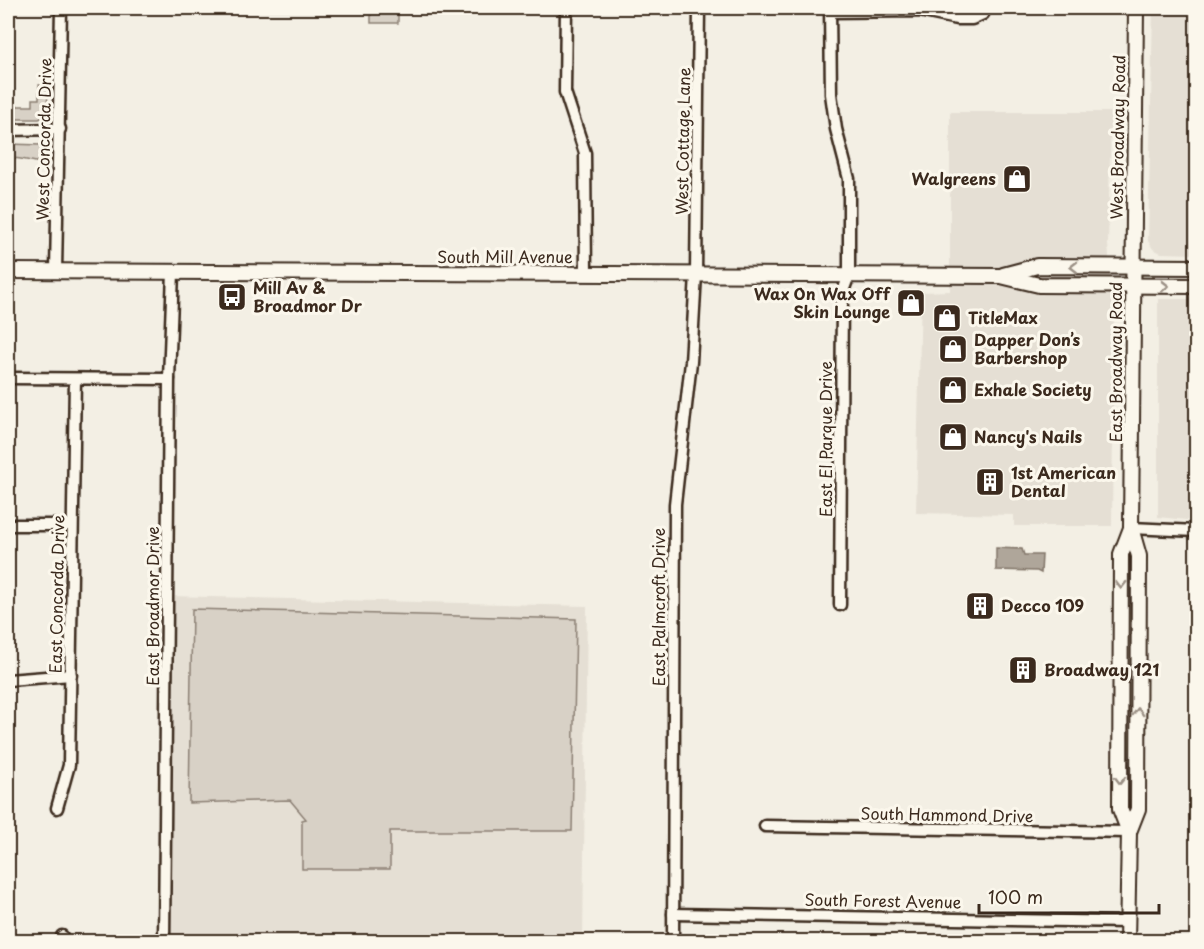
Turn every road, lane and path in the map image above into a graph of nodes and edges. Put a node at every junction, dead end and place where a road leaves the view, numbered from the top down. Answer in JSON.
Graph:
{"nodes":[{"id":1,"x":61,"y":8,"type":"edge"},
{"id":2,"x":566,"y":8,"type":"edge"},
{"id":3,"x":699,"y":8,"type":"edge"},
{"id":4,"x":1136,"y":8,"type":"edge"},
{"id":5,"x":830,"y":10,"type":"edge"},
{"id":6,"x":985,"y":11,"type":"edge"},
{"id":7,"x":60,"y":129,"type":"junction"},
{"id":8,"x":8,"y":130,"type":"edge"},
{"id":9,"x":1133,"y":267,"type":"junction"},
{"id":10,"x":1197,"y":267,"type":"edge"},
{"id":11,"x":8,"y":271,"type":"edge"},
{"id":12,"x":56,"y":272,"type":"junction"},
{"id":13,"x":173,"y":272,"type":"junction"},
{"id":14,"x":586,"y":274,"type":"junction"},
{"id":15,"x":696,"y":274,"type":"junction"},
{"id":16,"x":849,"y":275,"type":"junction"},
{"id":17,"x":1001,"y":276,"type":"junction"},
{"id":18,"x":1133,"y":286,"type":"junction"},
{"id":19,"x":1197,"y":286,"type":"edge"},
{"id":20,"x":8,"y":378,"type":"edge"},
{"id":21,"x":75,"y":379,"type":"junction"},
{"id":22,"x":169,"y":379,"type":"junction"},
{"id":23,"x":8,"y":525,"type":"edge"},
{"id":24,"x":72,"y":525,"type":"junction"},
{"id":25,"x":1131,"y":528,"type":"junction"},
{"id":26,"x":1197,"y":531,"type":"edge"},
{"id":27,"x":840,"y":605,"type":"dead end"},
{"id":28,"x":71,"y":675,"type":"junction"},
{"id":29,"x":8,"y":680,"type":"edge"},
{"id":30,"x":57,"y":808,"type":"dead end"},
{"id":31,"x":765,"y":826,"type":"dead end"},
{"id":32,"x":1129,"y":832,"type":"junction"},
{"id":33,"x":673,"y":914,"type":"junction"},
{"id":34,"x":1128,"y":922,"type":"junction"},
{"id":35,"x":164,"y":942,"type":"edge"},
{"id":36,"x":673,"y":942,"type":"edge"},
{"id":37,"x":1127,"y":942,"type":"edge"}],
"edges":[{"from":1,"to":7,"type":"street","name":"West Concorda Drive"},
{"from":2,"to":14,"type":"street"},
{"from":3,"to":15,"type":"street","name":"West Cottage Lane"},
{"from":4,"to":9,"type":"main road","name":"West Broadway Road"},
{"from":5,"to":6,"type":"street"},
{"from":5,"to":16,"type":"street","name":"East El Parque Drive"},
{"from":7,"to":8,"type":"street"},
{"from":7,"to":12,"type":"street","name":"West Concorda Drive"},
{"from":9,"to":10,"type":"main road","name":"South Mill Avenue"},
{"from":9,"to":17,"type":"main road","name":"South Mill Avenue","one_way":true},
{"from":9,"to":18,"type":"main road","name":"East Broadway Road"},
{"from":11,"to":12,"type":"main road","name":"South Mill Avenue"},
{"from":12,"to":13,"type":"main road","name":"South Mill Avenue"},
{"from":13,"to":14,"type":"main road","name":"South Mill Avenue"},
{"from":13,"to":22,"type":"street","name":"East Broadmor Drive"},
{"from":14,"to":15,"type":"main road","name":"South Mill Avenue"},
{"from":15,"to":16,"type":"main road","name":"South Mill Avenue"},
{"from":15,"to":33,"type":"street","name":"East Palmcroft Drive"},
{"from":16,"to":17,"type":"main road","name":"South Mill Avenue"},
{"from":16,"to":27,"type":"street","name":"East El Parque Drive"},
{"from":17,"to":18,"type":"main road","name":"South Mill Avenue"},
{"from":18,"to":19,"type":"main road","name":"South Mill Avenue","one_way":true},
{"from":18,"to":25,"type":"main road","name":"East Broadway Road"},
{"from":20,"to":21,"type":"street"},
{"from":21,"to":22,"type":"street"},
{"from":21,"to":24,"type":"street","name":"East Concorda Drive"},
{"from":22,"to":35,"type":"street","name":"East Broadmor Drive"},
{"from":23,"to":24,"type":"street"},
{"from":24,"to":28,"type":"street","name":"East Concorda Drive"},
{"from":25,"to":26,"type":"street"},
{"from":25,"to":32,"type":"main road","name":"East Broadway Road"},
{"from":28,"to":29,"type":"street"},
{"from":28,"to":30,"type":"street","name":"East Concorda Drive"},
{"from":31,"to":32,"type":"street","name":"South Hammond Drive"},
{"from":32,"to":34,"type":"main road","name":"East Broadway Road"},
{"from":33,"to":34,"type":"street","name":"South Forest Avenue"},
{"from":33,"to":36,"type":"street","name":"East Palmcroft Drive"},
{"from":34,"to":37,"type":"main road","name":"East Broadway Road"}]}
